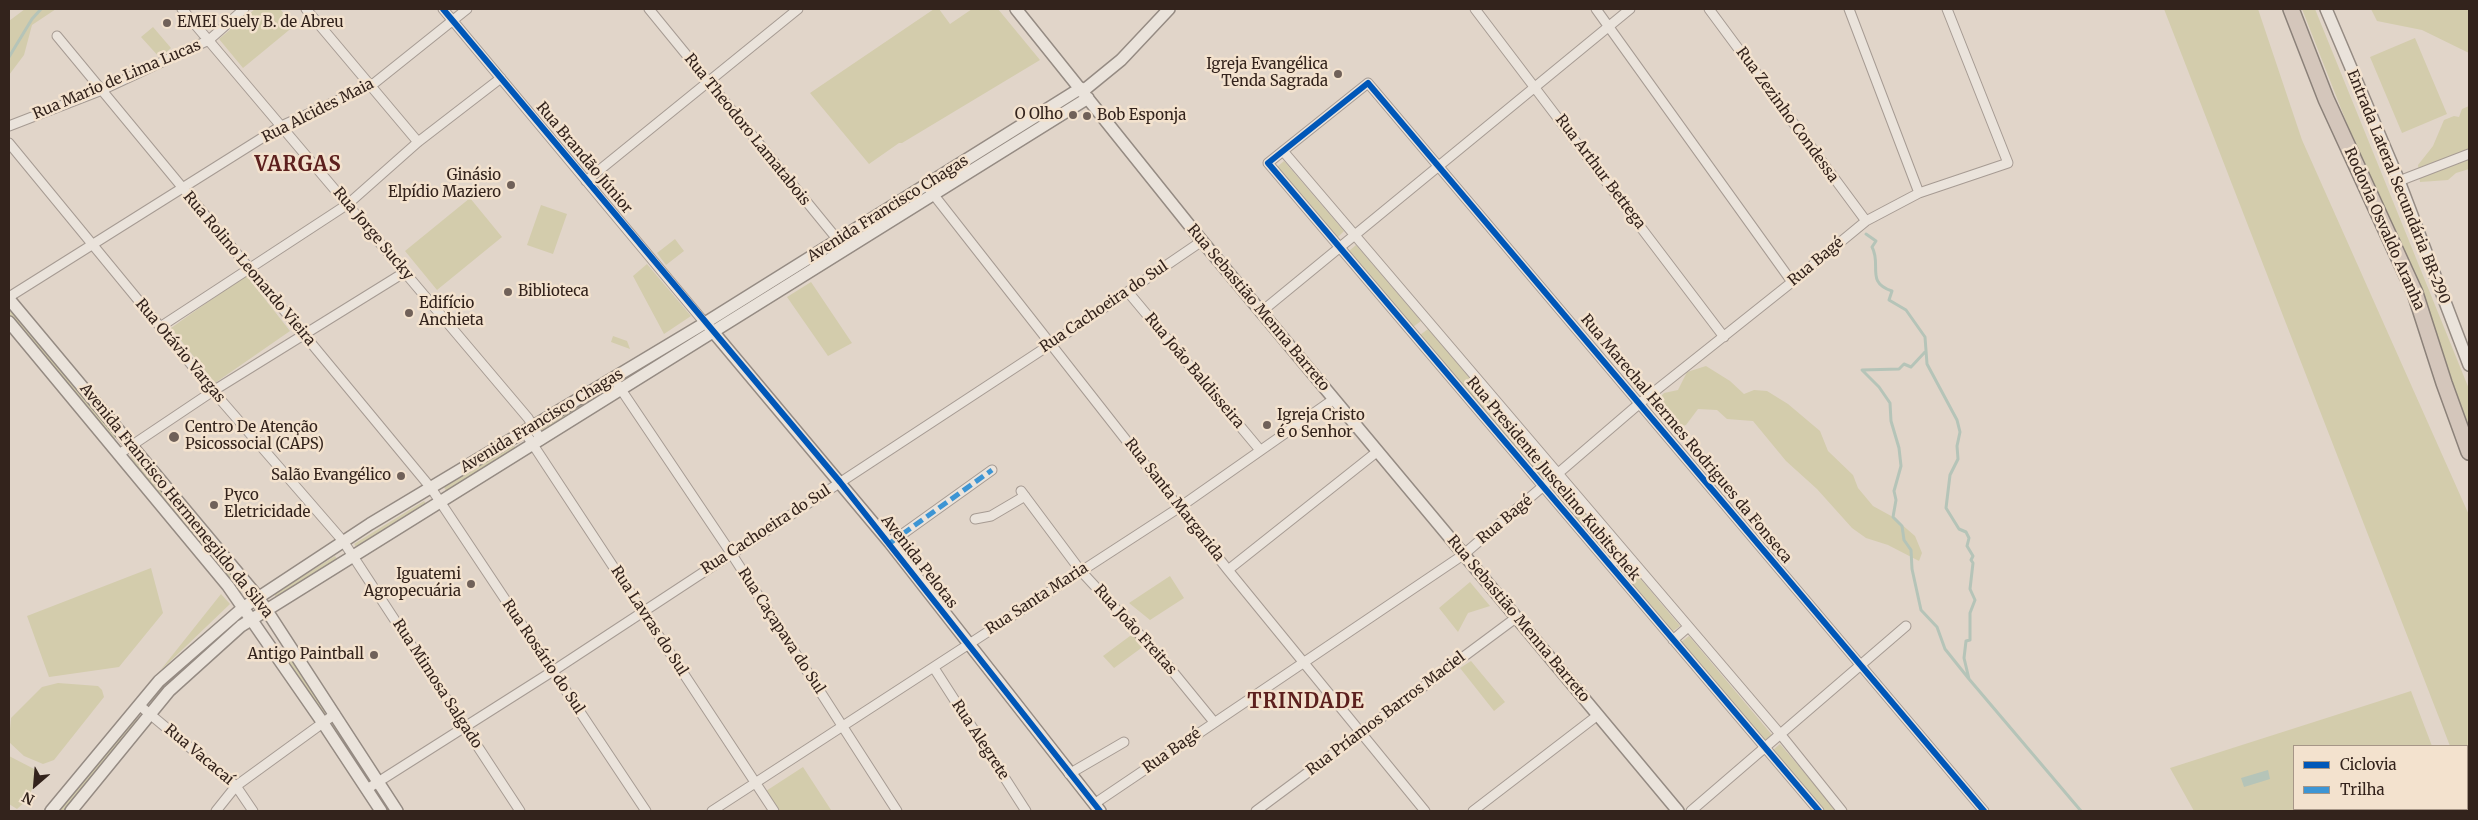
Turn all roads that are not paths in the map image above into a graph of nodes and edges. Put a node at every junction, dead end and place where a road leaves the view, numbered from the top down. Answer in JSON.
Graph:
{"nodes":[{"id":1,"x":182,"y":9,"type":"edge"},
{"id":2,"x":244,"y":9,"type":"edge"},
{"id":3,"x":306,"y":9,"type":"edge"},
{"id":4,"x":443,"y":9,"type":"edge"},
{"id":5,"x":467,"y":9,"type":"edge"},
{"id":6,"x":649,"y":9,"type":"edge"},
{"id":7,"x":798,"y":9,"type":"edge"},
{"id":8,"x":1016,"y":9,"type":"edge"},
{"id":9,"x":1169,"y":9,"type":"edge"},
{"id":10,"x":1475,"y":9,"type":"edge"},
{"id":11,"x":1596,"y":9,"type":"edge"},
{"id":12,"x":1630,"y":9,"type":"edge"},
{"id":13,"x":1710,"y":9,"type":"edge"},
{"id":14,"x":1849,"y":9,"type":"edge"},
{"id":15,"x":1947,"y":9,"type":"edge"},
{"id":16,"x":2291,"y":9,"type":"edge"},
{"id":17,"x":2326,"y":9,"type":"edge"},
{"id":18,"x":453,"y":20,"type":"junction"},
{"id":19,"x":1609,"y":26,"type":"junction"},
{"id":20,"x":57,"y":36,"type":"dead end"},
{"id":21,"x":209,"y":40,"type":"junction"},
{"id":22,"x":501,"y":78,"type":"junction"},
{"id":23,"x":707,"y":82,"type":"junction"},
{"id":24,"x":372,"y":85,"type":"junction"},
{"id":25,"x":1534,"y":86,"type":"junction"},
{"id":26,"x":102,"y":90,"type":"junction"},
{"id":27,"x":1084,"y":92,"type":"junction"},
{"id":28,"x":9,"y":126,"type":"edge"},
{"id":29,"x":282,"y":126,"type":"junction"},
{"id":30,"x":418,"y":142,"type":"junction"},
{"id":31,"x":9,"y":143,"type":"edge"},
{"id":32,"x":1283,"y":151,"type":"junction"},
{"id":33,"x":2469,"y":154,"type":"edge"},
{"id":34,"x":1439,"y":166,"type":"junction"},
{"id":35,"x":586,"y":181,"type":"junction"},
{"id":36,"x":2399,"y":181,"type":"junction"},
{"id":37,"x":926,"y":185,"type":"junction"},
{"id":38,"x":182,"y":189,"type":"junction"},
{"id":39,"x":1919,"y":193,"type":"junction"},
{"id":40,"x":934,"y":196,"type":"junction"},
{"id":41,"x":348,"y":204,"type":"junction"},
{"id":42,"x":1866,"y":221,"type":"junction"},
{"id":43,"x":1355,"y":237,"type":"junction"},
{"id":44,"x":838,"y":240,"type":"junction"},
{"id":45,"x":1202,"y":241,"type":"junction"},
{"id":46,"x":92,"y":245,"type":"junction"},
{"id":47,"x":1341,"y":248,"type":"junction"},
{"id":48,"x":846,"y":250,"type":"junction"},
{"id":49,"x":248,"y":269,"type":"junction"},
{"id":50,"x":405,"y":272,"type":"junction"},
{"id":51,"x":1792,"y":282,"type":"junction"},
{"id":52,"x":1128,"y":292,"type":"junction"},
{"id":53,"x":9,"y":298,"type":"edge"},
{"id":54,"x":1262,"y":312,"type":"junction"},
{"id":55,"x":1427,"y":321,"type":"junction"},
{"id":56,"x":9,"y":322,"type":"edge"},
{"id":57,"x":705,"y":323,"type":"junction"},
{"id":58,"x":160,"y":327,"type":"junction"},
{"id":59,"x":715,"y":332,"type":"junction"},
{"id":60,"x":1414,"y":334,"type":"junction"},
{"id":61,"x":305,"y":335,"type":"junction"},
{"id":62,"x":1724,"y":336,"type":"junction"},
{"id":63,"x":1051,"y":344,"type":"junction"},
{"id":64,"x":54,"y":353,"type":"junction"},
{"id":65,"x":41,"y":362,"type":"junction"},
{"id":66,"x":2469,"y":365,"type":"edge"},
{"id":67,"x":613,"y":377,"type":"junction"},
{"id":68,"x":621,"y":390,"type":"junction"},
{"id":69,"x":213,"y":391,"type":"junction"},
{"id":70,"x":1334,"y":399,"type":"junction"},
{"id":71,"x":1640,"y":403,"type":"junction"},
{"id":72,"x":528,"y":428,"type":"junction"},
{"id":73,"x":537,"y":443,"type":"junction"},
{"id":74,"x":132,"y":445,"type":"junction"},
{"id":75,"x":1260,"y":450,"type":"junction"},
{"id":76,"x":1378,"y":451,"type":"junction"},
{"id":77,"x":2469,"y":452,"type":"edge"},
{"id":78,"x":119,"y":454,"type":"junction"},
{"id":79,"x":992,"y":470,"type":"dead end"},
{"id":80,"x":1558,"y":474,"type":"junction"},
{"id":81,"x":840,"y":482,"type":"junction"},
{"id":82,"x":1544,"y":487,"type":"junction"},
{"id":83,"x":431,"y":488,"type":"junction"},
{"id":84,"x":440,"y":502,"type":"junction"},
{"id":85,"x":1180,"y":507,"type":"junction"},
{"id":86,"x":975,"y":519,"type":"dead end"},
{"id":87,"x":343,"y":541,"type":"junction"},
{"id":88,"x":890,"y":543,"type":"junction"},
{"id":89,"x":1625,"y":552,"type":"junction"},
{"id":90,"x":731,"y":553,"type":"junction"},
{"id":91,"x":1463,"y":555,"type":"junction"},
{"id":92,"x":354,"y":557,"type":"junction"},
{"id":93,"x":1610,"y":565,"type":"junction"},
{"id":94,"x":1080,"y":570,"type":"junction"},
{"id":95,"x":1228,"y":570,"type":"junction"},
{"id":96,"x":258,"y":597,"type":"junction"},
{"id":97,"x":244,"y":607,"type":"junction"},
{"id":98,"x":267,"y":610,"type":"junction"},
{"id":99,"x":643,"y":611,"type":"junction"},
{"id":100,"x":1517,"y":617,"type":"junction"},
{"id":101,"x":253,"y":619,"type":"junction"},
{"id":102,"x":1688,"y":626,"type":"junction"},
{"id":103,"x":1906,"y":626,"type":"dead end"},
{"id":104,"x":1673,"y":640,"type":"junction"},
{"id":105,"x":968,"y":645,"type":"junction"},
{"id":106,"x":1302,"y":663,"type":"junction"},
{"id":107,"x":1859,"y":665,"type":"junction"},
{"id":108,"x":934,"y":668,"type":"junction"},
{"id":109,"x":553,"y":671,"type":"junction"},
{"id":110,"x":139,"y":704,"type":"junction"},
{"id":111,"x":150,"y":714,"type":"junction"},
{"id":112,"x":335,"y":714,"type":"junction"},
{"id":113,"x":1598,"y":715,"type":"junction"},
{"id":114,"x":1214,"y":722,"type":"junction"},
{"id":115,"x":323,"y":723,"type":"junction"},
{"id":116,"x":843,"y":726,"type":"junction"},
{"id":117,"x":465,"y":728,"type":"junction"},
{"id":118,"x":1360,"y":733,"type":"junction"},
{"id":119,"x":1781,"y":735,"type":"junction"},
{"id":120,"x":1124,"y":742,"type":"dead end"},
{"id":121,"x":1765,"y":749,"type":"junction"},
{"id":122,"x":1070,"y":774,"type":"junction"},
{"id":123,"x":378,"y":782,"type":"junction"},
{"id":124,"x":756,"y":783,"type":"junction"},
{"id":125,"x":236,"y":786,"type":"junction"},
{"id":126,"x":367,"y":789,"type":"junction"},
{"id":127,"x":1096,"y":809,"type":"edge"},
{"id":128,"x":52,"y":811,"type":"edge"},
{"id":129,"x":71,"y":811,"type":"edge"},
{"id":130,"x":216,"y":811,"type":"edge"},
{"id":131,"x":253,"y":811,"type":"edge"},
{"id":132,"x":381,"y":811,"type":"edge"},
{"id":133,"x":397,"y":811,"type":"edge"},
{"id":134,"x":520,"y":811,"type":"edge"},
{"id":135,"x":646,"y":811,"type":"edge"},
{"id":136,"x":712,"y":811,"type":"edge"},
{"id":137,"x":774,"y":811,"type":"edge"},
{"id":138,"x":897,"y":811,"type":"edge"},
{"id":139,"x":1026,"y":811,"type":"edge"},
{"id":140,"x":1256,"y":811,"type":"edge"},
{"id":141,"x":1425,"y":811,"type":"edge"},
{"id":142,"x":1473,"y":811,"type":"edge"},
{"id":143,"x":1678,"y":811,"type":"edge"},
{"id":144,"x":1690,"y":811,"type":"edge"},
{"id":145,"x":1819,"y":811,"type":"edge"},
{"id":146,"x":1842,"y":811,"type":"edge"},
{"id":147,"x":1984,"y":811,"type":"edge"}],
"edges":[{"from":1,"to":21,"type":"street","name":"Rua Jorge Sucky"},
{"from":2,"to":21,"type":"street","name":"Rua Mario de Lima Lucas"},
{"from":3,"to":24,"type":"street"},
{"from":4,"to":18,"type":"street","name":"Rua Brandão Júnior"},
{"from":5,"to":18,"type":"street","name":"Rua Alcides Maia"},
{"from":6,"to":23,"type":"street","name":"Rua Theodoro Lamatabois"},
{"from":7,"to":23,"type":"street"},
{"from":8,"to":27,"type":"main road","name":"Rua Sebastião Menna Barreto"},
{"from":9,"to":27,"type":"main road","name":"Avenida Francisco Chagas"},
{"from":10,"to":25,"type":"street","name":"Rua Arthur Bettega"},
{"from":11,"to":19,"type":"street"},
{"from":12,"to":19,"type":"street"},
{"from":13,"to":42,"type":"street","name":"Rua Zezinho Condessa"},
{"from":14,"to":39,"type":"street"},
{"from":15,"to":39,"type":"street","name":"Rua Bagé"},
{"from":16,"to":77,"type":"highway","name":"Rodovia Osvaldo Aranha"},
{"from":17,"to":36,"type":"main road","name":"Entrada Lateral Secundária BR-290"},
{"from":18,"to":22,"type":"street","name":"Rua Brandão Júnior"},
{"from":18,"to":24,"type":"street","name":"Rua Alcides Maia"},
{"from":19,"to":25,"type":"street"},
{"from":19,"to":51,"type":"street"},
{"from":20,"to":26,"type":"street","name":"Rua Rolino Leonardo Vieira"},
{"from":21,"to":26,"type":"street","name":"Rua Mario de Lima Lucas"},
{"from":21,"to":29,"type":"street","name":"Rua Jorge Sucky"},
{"from":22,"to":30,"type":"street"},
{"from":22,"to":35,"type":"street","name":"Rua Brandão Júnior"},
{"from":23,"to":35,"type":"street"},
{"from":23,"to":44,"type":"street","name":"Rua Theodoro Lamatabois"},
{"from":24,"to":29,"type":"street","name":"Rua Alcides Maia"},
{"from":24,"to":30,"type":"street"},
{"from":25,"to":34,"type":"street"},
{"from":25,"to":62,"type":"street","name":"Rua Arthur Bettega"},
{"from":26,"to":28,"type":"street","name":"Rua Mario de Lima Lucas"},
{"from":26,"to":38,"type":"street","name":"Rua Rolino Leonardo Vieira"},
{"from":27,"to":37,"type":"main road","name":"Avenida Francisco Chagas"},
{"from":27,"to":40,"type":"main road","name":"Avenida Francisco Chagas"},
{"from":27,"to":45,"type":"main road","name":"Rua Sebastião Menna Barreto"},
{"from":29,"to":38,"type":"street","name":"Rua Alcides Maia"},
{"from":29,"to":41,"type":"street","name":"Rua Jorge Sucky"},
{"from":30,"to":41,"type":"street"},
{"from":31,"to":46,"type":"street","name":"Rua Otávio Vargas"},
{"from":32,"to":34,"type":"street","name":"Rua Marechal Hermes Rodrigues da Fonseca"},
{"from":32,"to":43,"type":"street","name":"Rua Presidente Juscelino Kubitschek"},
{"from":32,"to":47,"type":"street","name":"Rua Presidente Juscelino Kubitschek"},
{"from":33,"to":36,"type":"street"},
{"from":34,"to":43,"type":"street"},
{"from":34,"to":71,"type":"street","name":"Rua Marechal Hermes Rodrigues da Fonseca"},
{"from":35,"to":57,"type":"street","name":"Rua Brandão Júnior"},
{"from":36,"to":66,"type":"main road","name":"Entrada Lateral Secundária BR-290"},
{"from":37,"to":40,"type":"street","name":"Rua Santa Margarida"},
{"from":37,"to":44,"type":"main road","name":"Avenida Francisco Chagas"},
{"from":38,"to":46,"type":"street","name":"Rua Alcides Maia"},
{"from":38,"to":49,"type":"street","name":"Rua Rolino Leonardo Vieira"},
{"from":39,"to":42,"type":"street","name":"Rua Bagé"},
{"from":40,"to":48,"type":"main road","name":"Avenida Francisco Chagas"},
{"from":40,"to":63,"type":"street","name":"Rua Santa Margarida"},
{"from":41,"to":49,"type":"street"},
{"from":41,"to":50,"type":"street","name":"Rua Jorge Sucky"},
{"from":42,"to":51,"type":"street","name":"Rua Bagé"},
{"from":43,"to":47,"type":"street"},
{"from":43,"to":55,"type":"street","name":"Rua Presidente Juscelino Kubitschek"},
{"from":44,"to":48,"type":"street","name":"Rua Theodoro Lamatabois"},
{"from":44,"to":57,"type":"main road","name":"Avenida Francisco Chagas"},
{"from":45,"to":52,"type":"street","name":"Rua Cachoeira do Sul"},
{"from":45,"to":54,"type":"main road","name":"Rua Sebastião Menna Barreto"},
{"from":46,"to":53,"type":"street","name":"Rua Alcides Maia"},
{"from":46,"to":58,"type":"street","name":"Rua Otávio Vargas"},
{"from":47,"to":54,"type":"street"},
{"from":47,"to":60,"type":"street","name":"Rua Presidente Juscelino Kubitschek"},
{"from":48,"to":59,"type":"main road","name":"Avenida Francisco Chagas"},
{"from":49,"to":58,"type":"street"},
{"from":49,"to":61,"type":"street","name":"Rua Rolino Leonardo Vieira"},
{"from":50,"to":61,"type":"street"},
{"from":50,"to":72,"type":"street","name":"Rua Jorge Sucky"},
{"from":51,"to":62,"type":"street","name":"Rua Bagé"},
{"from":52,"to":63,"type":"street","name":"Rua Cachoeira do Sul"},
{"from":52,"to":75,"type":"street","name":"Rua João Baldisseira"},
{"from":53,"to":64,"type":"main road","name":"Avenida Francisco Hermenegildo da Silva"},
{"from":54,"to":70,"type":"main road","name":"Rua Sebastião Menna Barreto"},
{"from":55,"to":60,"type":"street"},
{"from":55,"to":80,"type":"street","name":"Rua Presidente Juscelino Kubitschek"},
{"from":56,"to":65,"type":"main road","name":"Avenida Francisco Hermenegildo da Silva"},
{"from":57,"to":59,"type":"main road","name":"Avenida Pelotas"},
{"from":57,"to":67,"type":"main road","name":"Avenida Francisco Chagas"},
{"from":58,"to":69,"type":"street","name":"Rua Otávio Vargas"},
{"from":59,"to":68,"type":"main road","name":"Avenida Francisco Chagas"},
{"from":59,"to":81,"type":"main road","name":"Avenida Pelotas"},
{"from":60,"to":82,"type":"street","name":"Rua Presidente Juscelino Kubitschek"},
{"from":61,"to":69,"type":"street"},
{"from":61,"to":83,"type":"street","name":"Rua Rolino Leonardo Vieira"},
{"from":62,"to":71,"type":"street","name":"Rua Bagé"},
{"from":63,"to":81,"type":"street","name":"Rua Cachoeira do Sul"},
{"from":63,"to":85,"type":"street","name":"Rua Santa Margarida"},
{"from":64,"to":65,"type":"main road"},
{"from":64,"to":74,"type":"main road","name":"Avenida Francisco Hermenegildo da Silva"},
{"from":65,"to":78,"type":"main road","name":"Avenida Francisco Hermenegildo da Silva"},
{"from":67,"to":68,"type":"street","name":"Rua Caçapava do Sul"},
{"from":67,"to":72,"type":"main road","name":"Avenida Francisco Chagas"},
{"from":68,"to":73,"type":"main road","name":"Avenida Francisco Chagas"},
{"from":68,"to":90,"type":"street","name":"Rua Caçapava do Sul"},
{"from":69,"to":74,"type":"street"},
{"from":69,"to":87,"type":"street","name":"Rua Otávio Vargas"},
{"from":70,"to":75,"type":"street","name":"Rua Santa Maria"},
{"from":70,"to":76,"type":"main road","name":"Rua Sebastião Menna Barreto"},
{"from":71,"to":80,"type":"street","name":"Rua Bagé"},
{"from":71,"to":107,"type":"street","name":"Rua Marechal Hermes Rodrigues da Fonseca"},
{"from":72,"to":73,"type":"street","name":"Rua Jorge Sucky"},
{"from":72,"to":83,"type":"main road","name":"Avenida Francisco Chagas"},
{"from":73,"to":84,"type":"main road","name":"Avenida Francisco Chagas"},
{"from":73,"to":99,"type":"street","name":"Rua Lavras do Sul"},
{"from":74,"to":78,"type":"street"},
{"from":74,"to":96,"type":"main road","name":"Avenida Francisco Hermenegildo da Silva"},
{"from":75,"to":85,"type":"street","name":"Rua Santa Maria"},
{"from":76,"to":91,"type":"main road","name":"Rua Sebastião Menna Barreto"},
{"from":76,"to":95,"type":"street"},
{"from":78,"to":97,"type":"main road","name":"Avenida Francisco Hermenegildo da Silva"},
{"from":79,"to":88,"type":"street"},
{"from":80,"to":82,"type":"street","name":"Rua Bagé"},
{"from":80,"to":89,"type":"street","name":"Rua Presidente Juscelino Kubitschek"},
{"from":81,"to":88,"type":"main road","name":"Avenida Pelotas"},
{"from":81,"to":90,"type":"street","name":"Rua Cachoeira do Sul"},
{"from":82,"to":91,"type":"street","name":"Rua Bagé"},
{"from":82,"to":93,"type":"street","name":"Rua Presidente Juscelino Kubitschek"},
{"from":83,"to":84,"type":"street","name":"Rua Rolino Leonardo Vieira"},
{"from":83,"to":87,"type":"main road","name":"Avenida Francisco Chagas"},
{"from":84,"to":92,"type":"main road","name":"Avenida Francisco Chagas"},
{"from":84,"to":109,"type":"street","name":"Rua Rosário do Sul"},
{"from":85,"to":94,"type":"street","name":"Rua Santa Maria"},
{"from":85,"to":95,"type":"street","name":"Rua Santa Margarida"},
{"from":86,"to":94,"type":"street","name":"Rua João Freitas"},
{"from":87,"to":92,"type":"street","name":"Rua Otávio Vargas"},
{"from":87,"to":96,"type":"main road","name":"Avenida Francisco Chagas"},
{"from":88,"to":105,"type":"main road","name":"Avenida Pelotas"},
{"from":89,"to":93,"type":"street"},
{"from":89,"to":102,"type":"street","name":"Rua Presidente Juscelino Kubitschek"},
{"from":90,"to":99,"type":"street","name":"Rua Cachoeira do Sul"},
{"from":90,"to":116,"type":"street","name":"Rua Caçapava do Sul"},
{"from":91,"to":100,"type":"main road","name":"Rua Sebastião Menna Barreto"},
{"from":91,"to":106,"type":"street","name":"Rua Bagé"},
{"from":92,"to":98,"type":"main road","name":"Avenida Francisco Chagas"},
{"from":92,"to":117,"type":"street","name":"Rua Mimosa Salgado"},
{"from":93,"to":104,"type":"street","name":"Rua Presidente Juscelino Kubitschek"},
{"from":94,"to":105,"type":"street","name":"Rua Santa Maria"},
{"from":94,"to":114,"type":"street","name":"Rua João Freitas"},
{"from":95,"to":106,"type":"street","name":"Rua Santa Margarida"},
{"from":96,"to":97,"type":"main road","name":"Avenida Francisco Chagas"},
{"from":96,"to":98,"type":"main road","name":"Avenida Francisco Hermenegildo da Silva"},
{"from":97,"to":101,"type":"main road","name":"Avenida Francisco Hermenegildo da Silva"},
{"from":97,"to":110,"type":"main road","name":"Avenida Francisco Chagas"},
{"from":98,"to":101,"type":"main road","name":"Avenida Francisco Chagas"},
{"from":98,"to":112,"type":"main road","name":"Avenida Francisco Hermenegildo da Silva"},
{"from":99,"to":109,"type":"street","name":"Rua Cachoeira do Sul"},
{"from":99,"to":124,"type":"street","name":"Rua Lavras do Sul"},
{"from":100,"to":113,"type":"main road","name":"Rua Sebastião Menna Barreto"},
{"from":100,"to":118,"type":"street","name":"Rua Príamos Barros Maciel"},
{"from":101,"to":111,"type":"main road","name":"Avenida Francisco Chagas"},
{"from":101,"to":115,"type":"main road","name":"Avenida Francisco Hermenegildo da Silva"},
{"from":102,"to":104,"type":"street"},
{"from":102,"to":119,"type":"street","name":"Rua Presidente Juscelino Kubitschek"},
{"from":103,"to":107,"type":"street"},
{"from":104,"to":121,"type":"street","name":"Rua Presidente Juscelino Kubitschek"},
{"from":105,"to":108,"type":"street","name":"Rua Santa Maria"},
{"from":105,"to":122,"type":"main road","name":"Avenida Pelotas"},
{"from":106,"to":114,"type":"street","name":"Rua Bagé"},
{"from":106,"to":118,"type":"street","name":"Rua Santa Margarida"},
{"from":107,"to":119,"type":"street"},
{"from":107,"to":147,"type":"street","name":"Rua Marechal Hermes Rodrigues da Fonseca"},
{"from":108,"to":116,"type":"street","name":"Rua Santa Maria"},
{"from":108,"to":139,"type":"street","name":"Rua Alegrete"},
{"from":109,"to":117,"type":"street","name":"Rua Cachoeira do Sul"},
{"from":109,"to":135,"type":"street","name":"Rua Rosário do Sul"},
{"from":110,"to":111,"type":"street","name":"Rua Vacacaí"},
{"from":110,"to":128,"type":"main road","name":"Avenida Francisco Chagas"},
{"from":111,"to":125,"type":"street","name":"Rua Vacacaí"},
{"from":111,"to":129,"type":"main road","name":"Avenida Francisco Chagas"},
{"from":112,"to":115,"type":"street"},
{"from":112,"to":123,"type":"main road","name":"Avenida Francisco Hermenegildo da Silva"},
{"from":113,"to":142,"type":"street"},
{"from":113,"to":143,"type":"main road","name":"Rua Sebastião Menna Barreto"},
{"from":114,"to":127,"type":"street","name":"Rua Bagé"},
{"from":115,"to":125,"type":"street"},
{"from":115,"to":126,"type":"main road","name":"Avenida Francisco Hermenegildo da Silva"},
{"from":116,"to":124,"type":"street","name":"Rua Santa Maria"},
{"from":116,"to":138,"type":"street","name":"Rua Caçapava do Sul"},
{"from":117,"to":123,"type":"street","name":"Rua Cachoeira do Sul"},
{"from":117,"to":134,"type":"street","name":"Rua Mimosa Salgado"},
{"from":118,"to":140,"type":"street","name":"Rua Príamos Barros Maciel"},
{"from":118,"to":141,"type":"street","name":"Rua Santa Margarida"},
{"from":119,"to":121,"type":"street"},
{"from":119,"to":146,"type":"street","name":"Rua Presidente Juscelino Kubitschek"},
{"from":120,"to":122,"type":"street"},
{"from":121,"to":144,"type":"street"},
{"from":121,"to":145,"type":"street","name":"Rua Presidente Juscelino Kubitschek"},
{"from":122,"to":127,"type":"main road","name":"Avenida Pelotas"},
{"from":123,"to":126,"type":"street","name":"Rua Cachoeira do Sul"},
{"from":123,"to":133,"type":"main road","name":"Avenida Francisco Hermenegildo da Silva"},
{"from":124,"to":136,"type":"street","name":"Rua Santa Maria"},
{"from":124,"to":137,"type":"street","name":"Rua Lavras do Sul"},
{"from":125,"to":130,"type":"street"},
{"from":125,"to":131,"type":"street","name":"Rua Vacacaí"},
{"from":126,"to":132,"type":"main road","name":"Avenida Francisco Hermenegildo da Silva"}]}
